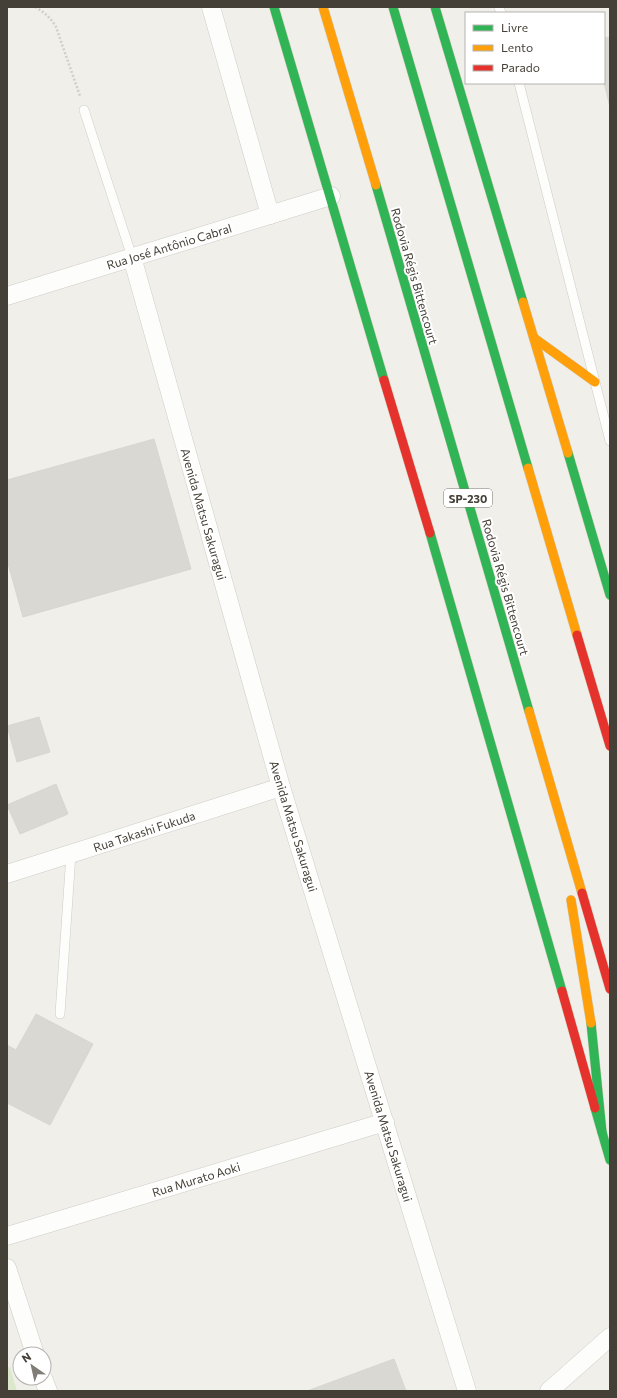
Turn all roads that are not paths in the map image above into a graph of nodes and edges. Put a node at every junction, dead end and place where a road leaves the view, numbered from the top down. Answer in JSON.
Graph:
{"nodes":[{"id":1,"x":211,"y":7,"type":"edge"},
{"id":2,"x":274,"y":7,"type":"edge"},
{"id":3,"x":323,"y":7,"type":"edge"},
{"id":4,"x":393,"y":7,"type":"edge"},
{"id":5,"x":435,"y":7,"type":"edge"},
{"id":6,"x":518,"y":84,"type":"edge"},
{"id":7,"x":84,"y":110,"type":"road end"},
{"id":8,"x":331,"y":196,"type":"junction"},
{"id":9,"x":270,"y":215,"type":"junction"},
{"id":10,"x":132,"y":257,"type":"junction"},
{"id":11,"x":7,"y":296,"type":"edge"},
{"id":12,"x":534,"y":338,"type":"junction"},
{"id":13,"x":595,"y":382,"type":"junction"},
{"id":14,"x":610,"y":441,"type":"edge"},
{"id":15,"x":610,"y":595,"type":"edge"},
{"id":16,"x":610,"y":746,"type":"edge"},
{"id":17,"x":546,"y":770,"type":"junction"},
{"id":18,"x":281,"y":788,"type":"junction"},
{"id":19,"x":71,"y":854,"type":"junction"},
{"id":20,"x":563,"y":860,"type":"dead end"},
{"id":21,"x":7,"y":874,"type":"edge"},
{"id":22,"x":569,"y":891,"type":"dead end"},
{"id":23,"x":610,"y":989,"type":"edge"},
{"id":24,"x":60,"y":1014,"type":"dead end"},
{"id":25,"x":385,"y":1122,"type":"junction"},
{"id":26,"x":602,"y":1132,"type":"junction"},
{"id":27,"x":610,"y":1160,"type":"edge"},
{"id":28,"x":7,"y":1236,"type":"edge"},
{"id":29,"x":7,"y":1268,"type":"edge"},
{"id":30,"x":610,"y":1337,"type":"edge"},
{"id":31,"x":32,"y":1346,"type":"edge"},
{"id":32,"x":467,"y":1391,"type":"edge"},
{"id":33,"x":549,"y":1391,"type":"edge"}],
"edges":[{"from":1,"to":9,"type":"street"},
{"from":2,"to":8,"type":"main road"},
{"from":3,"to":17,"type":"main road","name":"Rodovia Régis Bittencourt","number":"SP-230"},
{"from":4,"to":16,"type":"main road"},
{"from":5,"to":12,"type":"main road"},
{"from":6,"to":13,"type":"lane"},
{"from":7,"to":10,"type":"lane"},
{"from":8,"to":9,"type":"street","name":"Rua José Antônio Cabral"},
{"from":8,"to":26,"type":"main road"},
{"from":9,"to":10,"type":"street","name":"Rua José Antônio Cabral"},
{"from":10,"to":11,"type":"street","name":"Rua José Antônio Cabral"},
{"from":10,"to":18,"type":"street","name":"Avenida Matsu Sakuragui"},
{"from":12,"to":13,"type":"main road"},
{"from":12,"to":15,"type":"main road"},
{"from":13,"to":14,"type":"lane"},
{"from":17,"to":20,"type":"main road"},
{"from":17,"to":23,"type":"main road","name":"Rodovia Régis Bittencourt","number":"SP-230"},
{"from":18,"to":19,"type":"street","name":"Rua Takashi Fukuda"},
{"from":18,"to":25,"type":"street","name":"Avenida Matsu Sakuragui"},
{"from":19,"to":21,"type":"street","name":"Rua Takashi Fukuda"},
{"from":19,"to":24,"type":"lane"},
{"from":22,"to":26,"type":"main road"},
{"from":25,"to":28,"type":"street","name":"Rua Murato Aoki"},
{"from":25,"to":32,"type":"street","name":"Avenida Matsu Sakuragui"},
{"from":26,"to":27,"type":"main road"},
{"from":29,"to":31,"type":"street"},
{"from":30,"to":33,"type":"street"}]}
